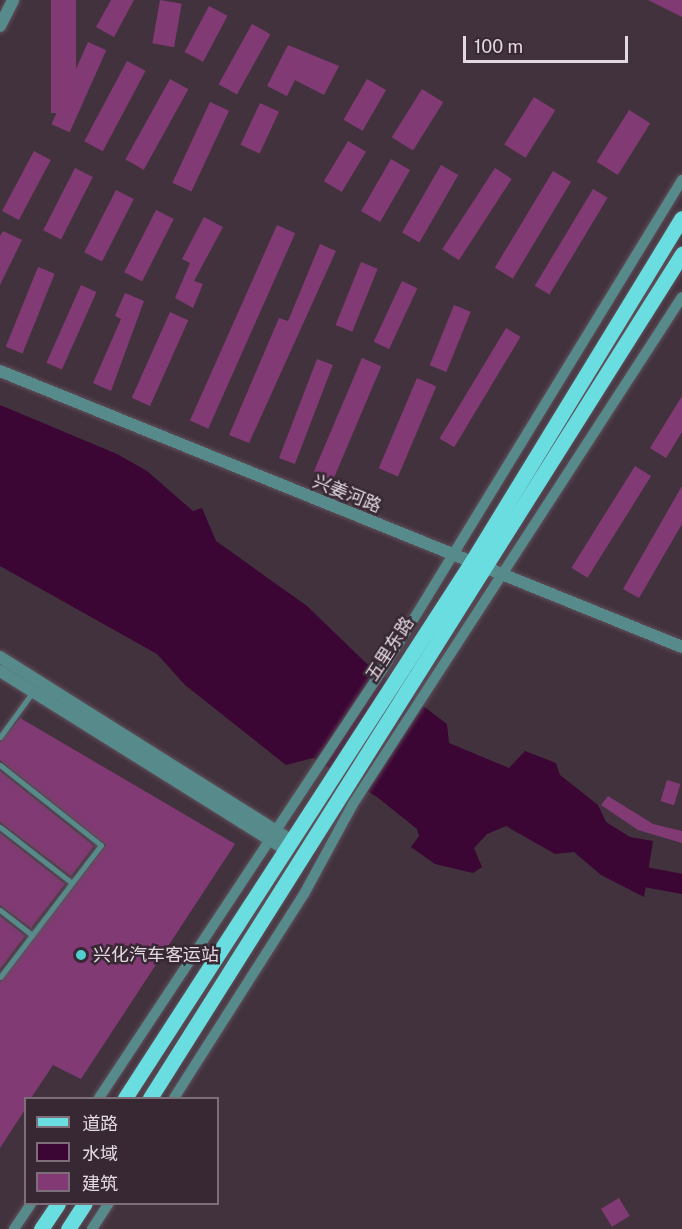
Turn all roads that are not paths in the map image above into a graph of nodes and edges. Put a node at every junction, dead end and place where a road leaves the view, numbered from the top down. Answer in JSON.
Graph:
{"nodes":[{"id":1,"x":13,"y":0,"type":"edge"},
{"id":2,"x":0,"y":26,"type":"edge"},
{"id":3,"x":682,"y":180,"type":"edge"},
{"id":4,"x":682,"y":218,"type":"edge"},
{"id":5,"x":682,"y":254,"type":"edge"},
{"id":6,"x":682,"y":297,"type":"edge"},
{"id":7,"x":0,"y":371,"type":"edge"},
{"id":8,"x":453,"y":556,"type":"junction"},
{"id":9,"x":471,"y":563,"type":"junction"},
{"id":10,"x":486,"y":569,"type":"junction"},
{"id":11,"x":503,"y":575,"type":"junction"},
{"id":12,"x":682,"y":647,"type":"edge"},
{"id":13,"x":0,"y":657,"type":"edge"},
{"id":14,"x":394,"y":665,"type":"junction"},
{"id":15,"x":0,"y":671,"type":"edge"},
{"id":16,"x":36,"y":687,"type":"junction"},
{"id":17,"x":0,"y":737,"type":"edge"},
{"id":18,"x":0,"y":765,"type":"edge"},
{"id":19,"x":318,"y":783,"type":"junction"},
{"id":20,"x":0,"y":826,"type":"edge"},
{"id":21,"x":274,"y":835,"type":"junction"},
{"id":22,"x":288,"y":845,"type":"junction"},
{"id":23,"x":72,"y":883,"type":"junction"},
{"id":24,"x":0,"y":910,"type":"edge"},
{"id":25,"x":32,"y":935,"type":"junction"},
{"id":26,"x":0,"y":977,"type":"edge"},
{"id":27,"x":100,"y":1097,"type":"edge"},
{"id":28,"x":126,"y":1097,"type":"edge"},
{"id":29,"x":151,"y":1097,"type":"edge"},
{"id":30,"x":175,"y":1097,"type":"edge"},
{"id":31,"x":30,"y":1205,"type":"edge"},
{"id":32,"x":57,"y":1205,"type":"edge"},
{"id":33,"x":83,"y":1205,"type":"edge"},
{"id":34,"x":107,"y":1205,"type":"edge"},
{"id":35,"x":14,"y":1229,"type":"edge"},
{"id":36,"x":41,"y":1229,"type":"edge"},
{"id":37,"x":68,"y":1229,"type":"edge"},
{"id":38,"x":92,"y":1229,"type":"edge"}],
"edges":[{"from":1,"to":2,"type":"street"},
{"from":3,"to":8,"type":"street"},
{"from":4,"to":9,"type":"main road","name":"五里东路"},
{"from":5,"to":10,"type":"main road","name":"五里东路"},
{"from":6,"to":11,"type":"street"},
{"from":7,"to":8,"type":"street","name":"兴姜河路"},
{"from":8,"to":9,"type":"street","name":"兴姜河路"},
{"from":8,"to":14,"type":"street"},
{"from":9,"to":10,"type":"street","name":"兴姜河路"},
{"from":9,"to":14,"type":"main road","name":"五里东路"},
{"from":10,"to":11,"type":"street","name":"兴姜河路"},
{"from":10,"to":29,"type":"main road","name":"五里东路"},
{"from":11,"to":12,"type":"street","name":"兴姜河路"},
{"from":11,"to":30,"type":"street"},
{"from":13,"to":16,"type":"street"},
{"from":14,"to":19,"type":"main road","name":"五里东路"},
{"from":15,"to":16,"type":"street"},
{"from":16,"to":17,"type":"lane"},
{"from":16,"to":21,"type":"street"},
{"from":18,"to":23,"type":"lane"},
{"from":19,"to":21,"type":"street"},
{"from":19,"to":22,"type":"main road","name":"五里东路"},
{"from":20,"to":23,"type":"lane"},
{"from":21,"to":22,"type":"street"},
{"from":21,"to":27,"type":"street"},
{"from":22,"to":28,"type":"main road","name":"五里东路"},
{"from":23,"to":25,"type":"lane"},
{"from":24,"to":25,"type":"lane"},
{"from":25,"to":26,"type":"lane"},
{"from":31,"to":35,"type":"street"},
{"from":32,"to":36,"type":"main road"},
{"from":33,"to":37,"type":"main road"},
{"from":34,"to":38,"type":"street"}]}
